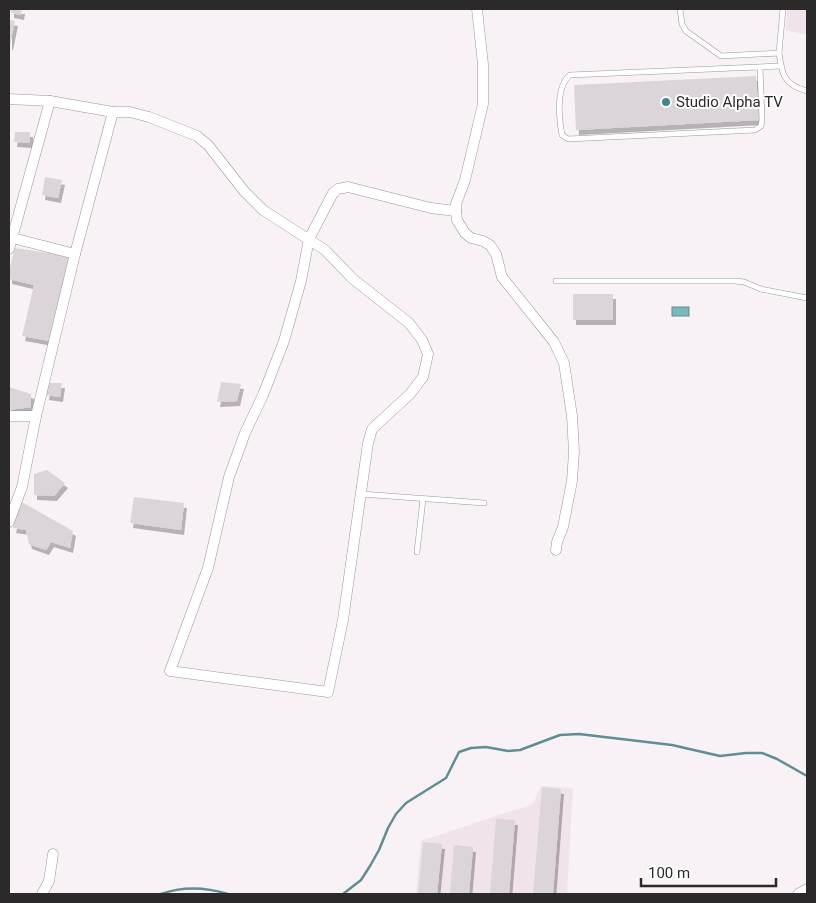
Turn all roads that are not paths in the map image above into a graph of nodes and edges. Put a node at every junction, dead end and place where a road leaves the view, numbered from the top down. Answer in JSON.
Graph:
{"nodes":[{"id":1,"x":477,"y":9,"type":"edge"},
{"id":2,"x":680,"y":9,"type":"edge"},
{"id":3,"x":783,"y":9,"type":"edge"},
{"id":4,"x":780,"y":53,"type":"junction"},
{"id":5,"x":781,"y":66,"type":"junction"},
{"id":6,"x":760,"y":67,"type":"junction"},
{"id":7,"x":807,"y":91,"type":"edge"},
{"id":8,"x":9,"y":99,"type":"edge"},
{"id":9,"x":50,"y":101,"type":"junction"},
{"id":10,"x":113,"y":112,"type":"junction"},
{"id":11,"x":456,"y":211,"type":"junction"},
{"id":12,"x":10,"y":237,"type":"edge"},
{"id":13,"x":309,"y":239,"type":"junction"},
{"id":14,"x":9,"y":248,"type":"edge"},
{"id":15,"x":76,"y":254,"type":"junction"},
{"id":16,"x":556,"y":281,"type":"dead end"},
{"id":17,"x":807,"y":298,"type":"edge"},
{"id":18,"x":9,"y":416,"type":"edge"},
{"id":19,"x":36,"y":416,"type":"junction"},
{"id":20,"x":361,"y":494,"type":"junction"},
{"id":21,"x":423,"y":499,"type":"junction"},
{"id":22,"x":484,"y":503,"type":"dead end"},
{"id":23,"x":9,"y":522,"type":"edge"},
{"id":24,"x":556,"y":550,"type":"dead end"},
{"id":25,"x":417,"y":552,"type":"dead end"},
{"id":26,"x":53,"y":854,"type":"dead end"},
{"id":27,"x":807,"y":889,"type":"edge"},
{"id":28,"x":42,"y":894,"type":"edge"},
{"id":29,"x":798,"y":894,"type":"edge"}],
"edges":[{"from":1,"to":11,"type":"street"},
{"from":2,"to":4,"type":"lane"},
{"from":3,"to":4,"type":"lane"},
{"from":4,"to":5,"type":"lane"},
{"from":5,"to":6,"type":"lane"},
{"from":5,"to":7,"type":"lane"},
{"from":6,"to":6,"type":"lane"},
{"from":8,"to":9,"type":"street"},
{"from":9,"to":10,"type":"street"},
{"from":9,"to":12,"type":"street"},
{"from":10,"to":13,"type":"street"},
{"from":10,"to":15,"type":"street"},
{"from":11,"to":13,"type":"street"},
{"from":11,"to":24,"type":"street"},
{"from":12,"to":14,"type":"street"},
{"from":12,"to":15,"type":"street"},
{"from":13,"to":20,"type":"street"},
{"from":13,"to":20,"type":"street"},
{"from":15,"to":19,"type":"street"},
{"from":16,"to":17,"type":"lane"},
{"from":18,"to":19,"type":"street"},
{"from":19,"to":23,"type":"street"},
{"from":20,"to":21,"type":"lane"},
{"from":21,"to":22,"type":"lane"},
{"from":21,"to":25,"type":"lane"},
{"from":26,"to":28,"type":"street"},
{"from":27,"to":29,"type":"street"}]}
